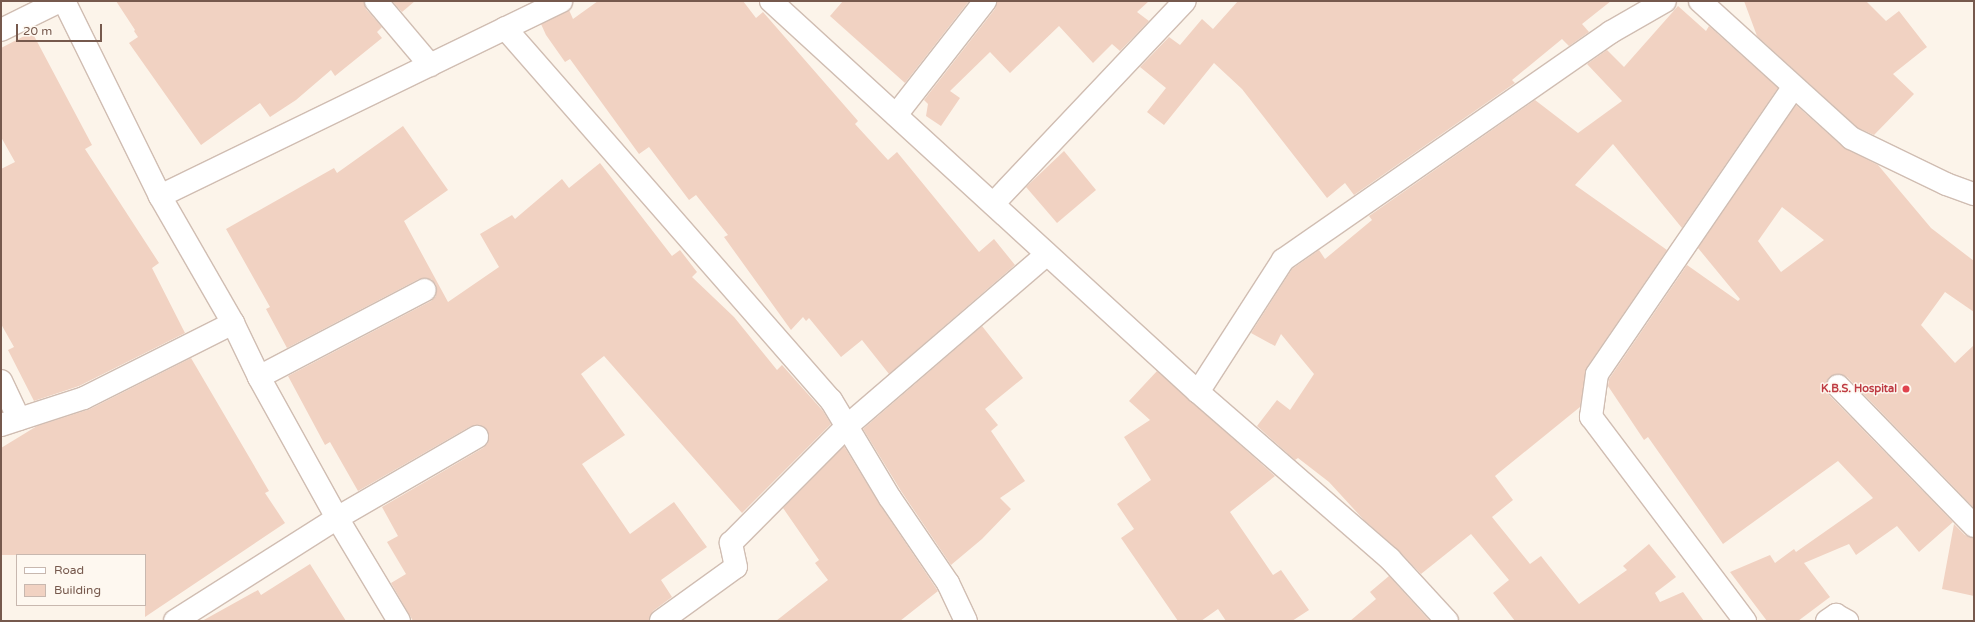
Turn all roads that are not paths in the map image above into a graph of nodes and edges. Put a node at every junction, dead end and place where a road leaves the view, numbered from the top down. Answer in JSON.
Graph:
{"nodes":[{"id":1,"x":60,"y":1,"type":"edge"},
{"id":2,"x":64,"y":1,"type":"edge"},
{"id":3,"x":376,"y":1,"type":"edge"},
{"id":4,"x":561,"y":1,"type":"edge"},
{"id":5,"x":771,"y":1,"type":"edge"},
{"id":6,"x":985,"y":1,"type":"edge"},
{"id":7,"x":1185,"y":1,"type":"edge"},
{"id":8,"x":1665,"y":1,"type":"edge"},
{"id":9,"x":1700,"y":1,"type":"edge"},
{"id":10,"x":505,"y":28,"type":"junction"},
{"id":11,"x":1,"y":30,"type":"edge"},
{"id":12,"x":430,"y":65,"type":"junction"},
{"id":13,"x":1793,"y":88,"type":"junction"},
{"id":14,"x":896,"y":115,"type":"junction"},
{"id":15,"x":1974,"y":194,"type":"edge"},
{"id":16,"x":160,"y":196,"type":"junction"},
{"id":17,"x":993,"y":204,"type":"junction"},
{"id":18,"x":1047,"y":254,"type":"junction"},
{"id":19,"x":425,"y":290,"type":"dead end"},
{"id":20,"x":233,"y":323,"type":"junction"},
{"id":21,"x":259,"y":377,"type":"junction"},
{"id":22,"x":1,"y":381,"type":"edge"},
{"id":23,"x":1838,"y":386,"type":"dead end"},
{"id":24,"x":1198,"y":392,"type":"junction"},
{"id":25,"x":10,"y":422,"type":"edge"},
{"id":26,"x":846,"y":427,"type":"junction"},
{"id":27,"x":477,"y":437,"type":"dead end"},
{"id":28,"x":337,"y":518,"type":"junction"},
{"id":29,"x":1974,"y":526,"type":"edge"},
{"id":30,"x":175,"y":621,"type":"edge"},
{"id":31,"x":399,"y":621,"type":"edge"},
{"id":32,"x":661,"y":621,"type":"edge"},
{"id":33,"x":966,"y":621,"type":"edge"},
{"id":34,"x":1447,"y":621,"type":"edge"},
{"id":35,"x":1745,"y":621,"type":"edge"},
{"id":36,"x":1827,"y":621,"type":"edge"},
{"id":37,"x":1847,"y":621,"type":"edge"}],
"edges":[{"from":1,"to":11,"type":"street"},
{"from":2,"to":16,"type":"street"},
{"from":3,"to":12,"type":"street"},
{"from":4,"to":10,"type":"street"},
{"from":5,"to":14,"type":"street"},
{"from":6,"to":14,"type":"street"},
{"from":7,"to":17,"type":"street"},
{"from":8,"to":24,"type":"street"},
{"from":9,"to":13,"type":"street"},
{"from":10,"to":12,"type":"street"},
{"from":10,"to":26,"type":"street"},
{"from":12,"to":16,"type":"street"},
{"from":13,"to":15,"type":"street"},
{"from":13,"to":35,"type":"street"},
{"from":14,"to":17,"type":"street"},
{"from":16,"to":20,"type":"street"},
{"from":17,"to":18,"type":"street"},
{"from":18,"to":24,"type":"street"},
{"from":18,"to":26,"type":"street"},
{"from":19,"to":21,"type":"street"},
{"from":20,"to":21,"type":"street"},
{"from":20,"to":25,"type":"street"},
{"from":21,"to":28,"type":"street"},
{"from":22,"to":25,"type":"street"},
{"from":23,"to":29,"type":"street"},
{"from":24,"to":34,"type":"street"},
{"from":26,"to":32,"type":"street"},
{"from":26,"to":33,"type":"street"},
{"from":27,"to":28,"type":"street"},
{"from":28,"to":30,"type":"street"},
{"from":28,"to":31,"type":"street"},
{"from":36,"to":37,"type":"street"}]}
